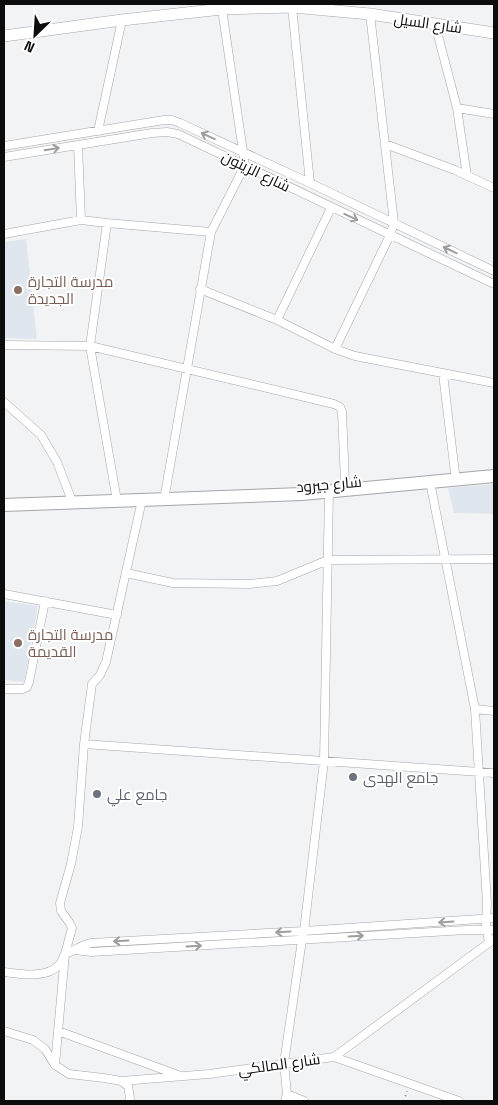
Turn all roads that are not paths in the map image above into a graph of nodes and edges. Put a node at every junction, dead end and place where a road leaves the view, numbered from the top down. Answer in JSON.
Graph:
{"nodes":[{"id":1,"x":292,"y":7,"type":"junction"},
{"id":2,"x":222,"y":9,"type":"junction"},
{"id":3,"x":370,"y":14,"type":"junction"},
{"id":4,"x":122,"y":20,"type":"junction"},
{"id":5,"x":435,"y":24,"type":"junction"},
{"id":6,"x":494,"y":33,"type":"edge"},
{"id":7,"x":4,"y":36,"type":"edge"},
{"id":8,"x":457,"y":108,"type":"junction"},
{"id":9,"x":494,"y":114,"type":"edge"},
{"id":10,"x":98,"y":131,"type":"junction"},
{"id":11,"x":385,"y":144,"type":"junction"},
{"id":12,"x":78,"y":145,"type":"junction"},
{"id":13,"x":4,"y":146,"type":"edge"},
{"id":14,"x":243,"y":152,"type":"junction"},
{"id":15,"x":4,"y":157,"type":"edge"},
{"id":16,"x":245,"y":166,"type":"junction"},
{"id":17,"x":466,"y":176,"type":"junction"},
{"id":18,"x":310,"y":183,"type":"junction"},
{"id":19,"x":494,"y":188,"type":"edge"},
{"id":20,"x":331,"y":208,"type":"junction"},
{"id":21,"x":81,"y":220,"type":"junction"},
{"id":22,"x":107,"y":223,"type":"junction"},
{"id":23,"x":394,"y":223,"type":"junction"},
{"id":24,"x":211,"y":232,"type":"junction"},
{"id":25,"x":4,"y":234,"type":"edge"},
{"id":26,"x":390,"y":235,"type":"junction"},
{"id":27,"x":494,"y":271,"type":"edge"},
{"id":28,"x":494,"y":284,"type":"edge"},
{"id":29,"x":200,"y":290,"type":"junction"},
{"id":30,"x":277,"y":320,"type":"junction"},
{"id":31,"x":4,"y":345,"type":"edge"},
{"id":32,"x":90,"y":346,"type":"junction"},
{"id":33,"x":335,"y":349,"type":"junction"},
{"id":34,"x":187,"y":368,"type":"junction"},
{"id":35,"x":443,"y":374,"type":"junction"},
{"id":36,"x":494,"y":383,"type":"edge"},
{"id":37,"x":4,"y":402,"type":"edge"},
{"id":38,"x":494,"y":469,"type":"edge"},
{"id":39,"x":454,"y":473,"type":"junction"},
{"id":40,"x":494,"y":476,"type":"edge"},
{"id":41,"x":430,"y":482,"type":"junction"},
{"id":42,"x":346,"y":483,"type":"junction"},
{"id":43,"x":329,"y":491,"type":"junction"},
{"id":44,"x":142,"y":500,"type":"junction"},
{"id":45,"x":164,"y":500,"type":"junction"},
{"id":46,"x":117,"y":501,"type":"junction"},
{"id":47,"x":72,"y":502,"type":"junction"},
{"id":48,"x":4,"y":505,"type":"edge"},
{"id":49,"x":494,"y":559,"type":"edge"},
{"id":50,"x":328,"y":560,"type":"junction"},
{"id":51,"x":446,"y":560,"type":"junction"},
{"id":52,"x":126,"y":573,"type":"junction"},
{"id":53,"x":4,"y":594,"type":"edge"},
{"id":54,"x":45,"y":601,"type":"junction"},
{"id":55,"x":117,"y":615,"type":"junction"},
{"id":56,"x":4,"y":689,"type":"edge"},
{"id":57,"x":475,"y":709,"type":"junction"},
{"id":58,"x":494,"y":711,"type":"edge"},
{"id":59,"x":84,"y":744,"type":"junction"},
{"id":60,"x":324,"y":761,"type":"junction"},
{"id":61,"x":479,"y":771,"type":"junction"},
{"id":62,"x":494,"y":772,"type":"edge"},
{"id":63,"x":490,"y":918,"type":"edge"},
{"id":64,"x":490,"y":930,"type":"edge"},
{"id":65,"x":304,"y":931,"type":"junction"},
{"id":66,"x":302,"y":940,"type":"junction"},
{"id":67,"x":492,"y":941,"type":"edge"},
{"id":68,"x":75,"y":950,"type":"junction"},
{"id":69,"x":65,"y":954,"type":"junction"},
{"id":70,"x":4,"y":972,"type":"edge"},
{"id":71,"x":4,"y":1031,"type":"edge"},
{"id":72,"x":58,"y":1031,"type":"junction"},
{"id":73,"x":334,"y":1057,"type":"junction"},
{"id":74,"x":284,"y":1064,"type":"junction"},
{"id":75,"x":55,"y":1065,"type":"junction"},
{"id":76,"x":180,"y":1076,"type":"junction"},
{"id":77,"x":121,"y":1081,"type":"junction"},
{"id":78,"x":286,"y":1098,"type":"edge"},
{"id":79,"x":129,"y":1101,"type":"edge"},
{"id":80,"x":304,"y":1101,"type":"edge"},
{"id":81,"x":459,"y":1101,"type":"edge"}],
"edges":[{"from":1,"to":2,"type":"street","name":"شارع السيل"},
{"from":1,"to":3,"type":"street","name":"شارع السيل"},
{"from":1,"to":18,"type":"street"},
{"from":2,"to":4,"type":"street","name":"شارع السيل"},
{"from":2,"to":14,"type":"street"},
{"from":3,"to":5,"type":"street","name":"شارع السيل"},
{"from":3,"to":11,"type":"street"},
{"from":4,"to":7,"type":"street","name":"شارع السيل"},
{"from":4,"to":10,"type":"street"},
{"from":5,"to":6,"type":"street","name":"شارع السيل"},
{"from":5,"to":8,"type":"street"},
{"from":8,"to":9,"type":"street"},
{"from":8,"to":17,"type":"street"},
{"from":10,"to":13,"type":"street","name":"شارع الزيتون"},
{"from":14,"to":10,"type":"street","name":"شارع الزيتون","one_way":true},
{"from":11,"to":17,"type":"street"},
{"from":11,"to":23,"type":"street"},
{"from":15,"to":12,"type":"street","name":"شارع الزيتون","one_way":true},
{"from":12,"to":16,"type":"street","name":"شارع الزيتون"},
{"from":12,"to":21,"type":"street"},
{"from":14,"to":16,"type":"street"},
{"from":14,"to":18,"type":"street","name":"شارع الزيتون"},
{"from":16,"to":20,"type":"street","name":"شارع الزيتون"},
{"from":16,"to":24,"type":"street"},
{"from":17,"to":19,"type":"street"},
{"from":18,"to":23,"type":"street","name":"شارع الزيتون"},
{"from":20,"to":26,"type":"street","name":"شارع الزيتون","one_way":true},
{"from":20,"to":30,"type":"street"},
{"from":21,"to":22,"type":"street"},
{"from":21,"to":25,"type":"street"},
{"from":22,"to":24,"type":"street"},
{"from":22,"to":32,"type":"street"},
{"from":23,"to":26,"type":"street"},
{"from":27,"to":23,"type":"street","name":"شارع الزيتون","one_way":true},
{"from":24,"to":29,"type":"street"},
{"from":26,"to":28,"type":"street","name":"شارع الزيتون"},
{"from":26,"to":33,"type":"street"},
{"from":29,"to":30,"type":"street"},
{"from":29,"to":34,"type":"street"},
{"from":30,"to":33,"type":"street"},
{"from":31,"to":32,"type":"street"},
{"from":32,"to":34,"type":"street"},
{"from":32,"to":46,"type":"street"},
{"from":33,"to":35,"type":"street"},
{"from":34,"to":42,"type":"street"},
{"from":34,"to":45,"type":"street"},
{"from":35,"to":36,"type":"street"},
{"from":35,"to":39,"type":"street"},
{"from":37,"to":47,"type":"street"},
{"from":38,"to":39,"type":"main road","name":"شارع جيرود"},
{"from":39,"to":42,"type":"main road","name":"شارع جيرود"},
{"from":40,"to":41,"type":"main road","name":"شارع جيرود"},
{"from":41,"to":43,"type":"main road","name":"شارع جيرود"},
{"from":41,"to":51,"type":"street"},
{"from":42,"to":45,"type":"main road","name":"شارع جيرود"},
{"from":43,"to":45,"type":"main road","name":"شارع جيرود"},
{"from":43,"to":50,"type":"street"},
{"from":44,"to":45,"type":"main road","name":"شارع جيرود"},
{"from":44,"to":46,"type":"main road","name":"شارع جيرود"},
{"from":44,"to":52,"type":"street"},
{"from":46,"to":47,"type":"main road","name":"شارع جيرود"},
{"from":47,"to":48,"type":"main road","name":"شارع جيرود"},
{"from":49,"to":51,"type":"street"},
{"from":50,"to":51,"type":"street"},
{"from":50,"to":52,"type":"street"},
{"from":50,"to":60,"type":"street"},
{"from":51,"to":57,"type":"street"},
{"from":52,"to":55,"type":"street"},
{"from":53,"to":54,"type":"street"},
{"from":54,"to":55,"type":"street"},
{"from":54,"to":56,"type":"street"},
{"from":55,"to":59,"type":"street"},
{"from":57,"to":58,"type":"street"},
{"from":57,"to":61,"type":"street"},
{"from":59,"to":60,"type":"street"},
{"from":59,"to":69,"type":"street"},
{"from":60,"to":61,"type":"street"},
{"from":60,"to":65,"type":"street"},
{"from":61,"to":62,"type":"street"},
{"from":61,"to":63,"type":"street"},
{"from":63,"to":64,"type":"street"},
{"from":63,"to":65,"type":"street","one_way":true},
{"from":66,"to":64,"type":"street","one_way":true},
{"from":64,"to":67,"type":"street"},
{"from":65,"to":66,"type":"street"},
{"from":65,"to":68,"type":"street","one_way":true},
{"from":68,"to":66,"type":"street","one_way":true},
{"from":66,"to":74,"type":"street"},
{"from":67,"to":73,"type":"street"},
{"from":68,"to":69,"type":"street"},
{"from":69,"to":70,"type":"street"},
{"from":69,"to":72,"type":"street"},
{"from":71,"to":75,"type":"street"},
{"from":72,"to":75,"type":"street"},
{"from":72,"to":76,"type":"street"},
{"from":73,"to":74,"type":"street","name":"شارع المالكي"},
{"from":73,"to":81,"type":"street","name":"شارع المالكي"},
{"from":74,"to":76,"type":"street","name":"شارع المالكي"},
{"from":74,"to":78,"type":"street"},
{"from":75,"to":77,"type":"street","name":"شارع المالكي"},
{"from":76,"to":77,"type":"street","name":"شارع المالكي"},
{"from":77,"to":79,"type":"street"},
{"from":78,"to":80,"type":"street"}]}
